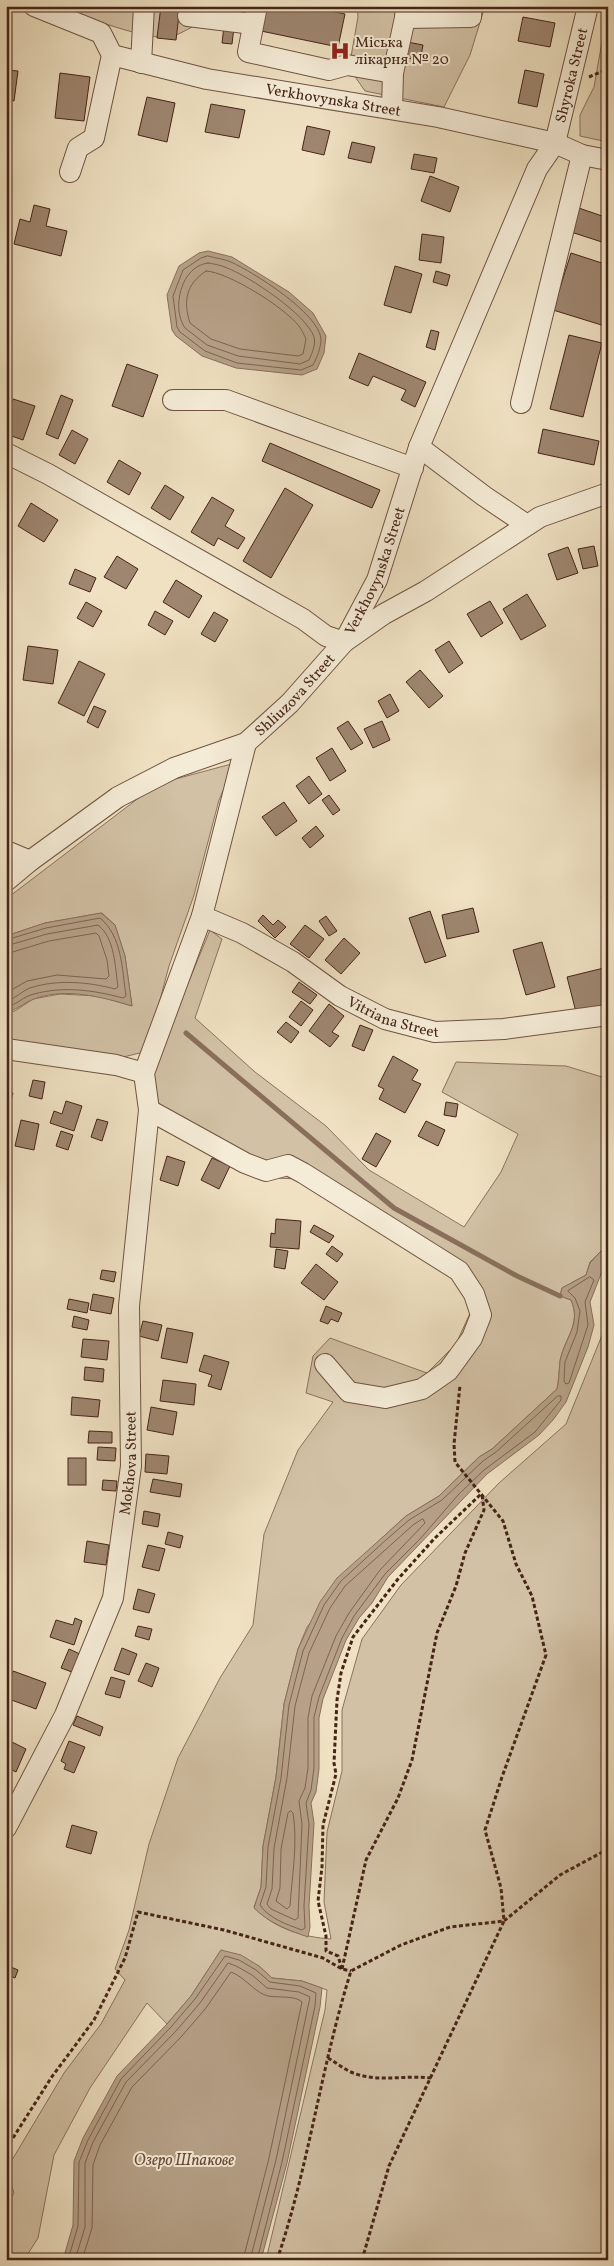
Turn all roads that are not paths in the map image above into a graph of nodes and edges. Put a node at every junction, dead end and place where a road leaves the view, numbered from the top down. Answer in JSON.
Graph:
{"nodes":[{"id":1,"x":34,"y":6,"type":"edge"},
{"id":2,"x":144,"y":6,"type":"edge"},
{"id":3,"x":472,"y":6,"type":"edge"},
{"id":4,"x":588,"y":6,"type":"edge"},
{"id":5,"x":406,"y":12,"type":"edge"},
{"id":6,"x":255,"y":15,"type":"edge"},
{"id":7,"x":188,"y":16,"type":"dead end"},
{"id":8,"x":112,"y":55,"type":"junction"},
{"id":9,"x":141,"y":63,"type":"junction"},
{"id":10,"x":393,"y":73,"type":"junction"},
{"id":11,"x":392,"y":109,"type":"junction"},
{"id":12,"x":554,"y":143,"type":"junction"},
{"id":13,"x":582,"y":155,"type":"junction"},
{"id":14,"x":608,"y":160,"type":"edge"},
{"id":15,"x":70,"y":172,"type":"dead end"},
{"id":16,"x":173,"y":400,"type":"dead end"},
{"id":17,"x":521,"y":403,"type":"dead end"},
{"id":18,"x":419,"y":447,"type":"junction"},
{"id":19,"x":6,"y":454,"type":"edge"},
{"id":20,"x":414,"y":468,"type":"junction"},
{"id":21,"x":608,"y":493,"type":"edge"},
{"id":22,"x":527,"y":525,"type":"junction"},
{"id":23,"x":344,"y":642,"type":"junction"},
{"id":24,"x":246,"y":743,"type":"junction"},
{"id":25,"x":6,"y":850,"type":"edge"},
{"id":26,"x":30,"y":860,"type":"junction"},
{"id":27,"x":6,"y":880,"type":"edge"},
{"id":28,"x":202,"y":916,"type":"junction"},
{"id":29,"x":608,"y":1015,"type":"edge"},
{"id":30,"x":6,"y":1049,"type":"edge"},
{"id":31,"x":144,"y":1073,"type":"junction"},
{"id":32,"x":149,"y":1110,"type":"junction"},
{"id":33,"x":325,"y":1364,"type":"dead end"},
{"id":34,"x":6,"y":1828,"type":"edge"}],
"edges":[{"from":1,"to":8,"type":"street"},
{"from":2,"to":9,"type":"street"},
{"from":3,"to":5,"type":"street"},
{"from":4,"to":12,"type":"street","name":"Shyroka Street"},
{"from":5,"to":10,"type":"street"},
{"from":6,"to":7,"type":"street"},
{"from":6,"to":10,"type":"street"},
{"from":8,"to":9,"type":"street","name":"Verkhovynska Street"},
{"from":8,"to":15,"type":"street"},
{"from":9,"to":11,"type":"street","name":"Verkhovynska Street"},
{"from":10,"to":11,"type":"street"},
{"from":11,"to":12,"type":"street","name":"Verkhovynska Street"},
{"from":12,"to":13,"type":"street","name":"Verkhovynska Street"},
{"from":12,"to":18,"type":"street","name":"Verkhovynska Street"},
{"from":13,"to":14,"type":"street","name":"Verkhovynska Street"},
{"from":13,"to":17,"type":"street"},
{"from":16,"to":20,"type":"street"},
{"from":18,"to":20,"type":"street","name":"Verkhovynska Street"},
{"from":18,"to":22,"type":"street"},
{"from":19,"to":23,"type":"street","name":"Verkhovynska Street"},
{"from":20,"to":23,"type":"street","name":"Verkhovynska Street"},
{"from":21,"to":22,"type":"street","name":"Shliuzova Street"},
{"from":22,"to":23,"type":"street","name":"Shliuzova Street"},
{"from":23,"to":24,"type":"street","name":"Shliuzova Street"},
{"from":24,"to":26,"type":"street","name":"Shliuzova Street"},
{"from":24,"to":28,"type":"street"},
{"from":25,"to":26,"type":"street"},
{"from":26,"to":27,"type":"street","name":"Shliuzova Street"},
{"from":28,"to":29,"type":"street","name":"Vitriana Street"},
{"from":28,"to":31,"type":"street"},
{"from":30,"to":31,"type":"street"},
{"from":31,"to":32,"type":"street","name":"Mokhova Street"},
{"from":32,"to":33,"type":"street"},
{"from":32,"to":34,"type":"street","name":"Mokhova Street"}]}
